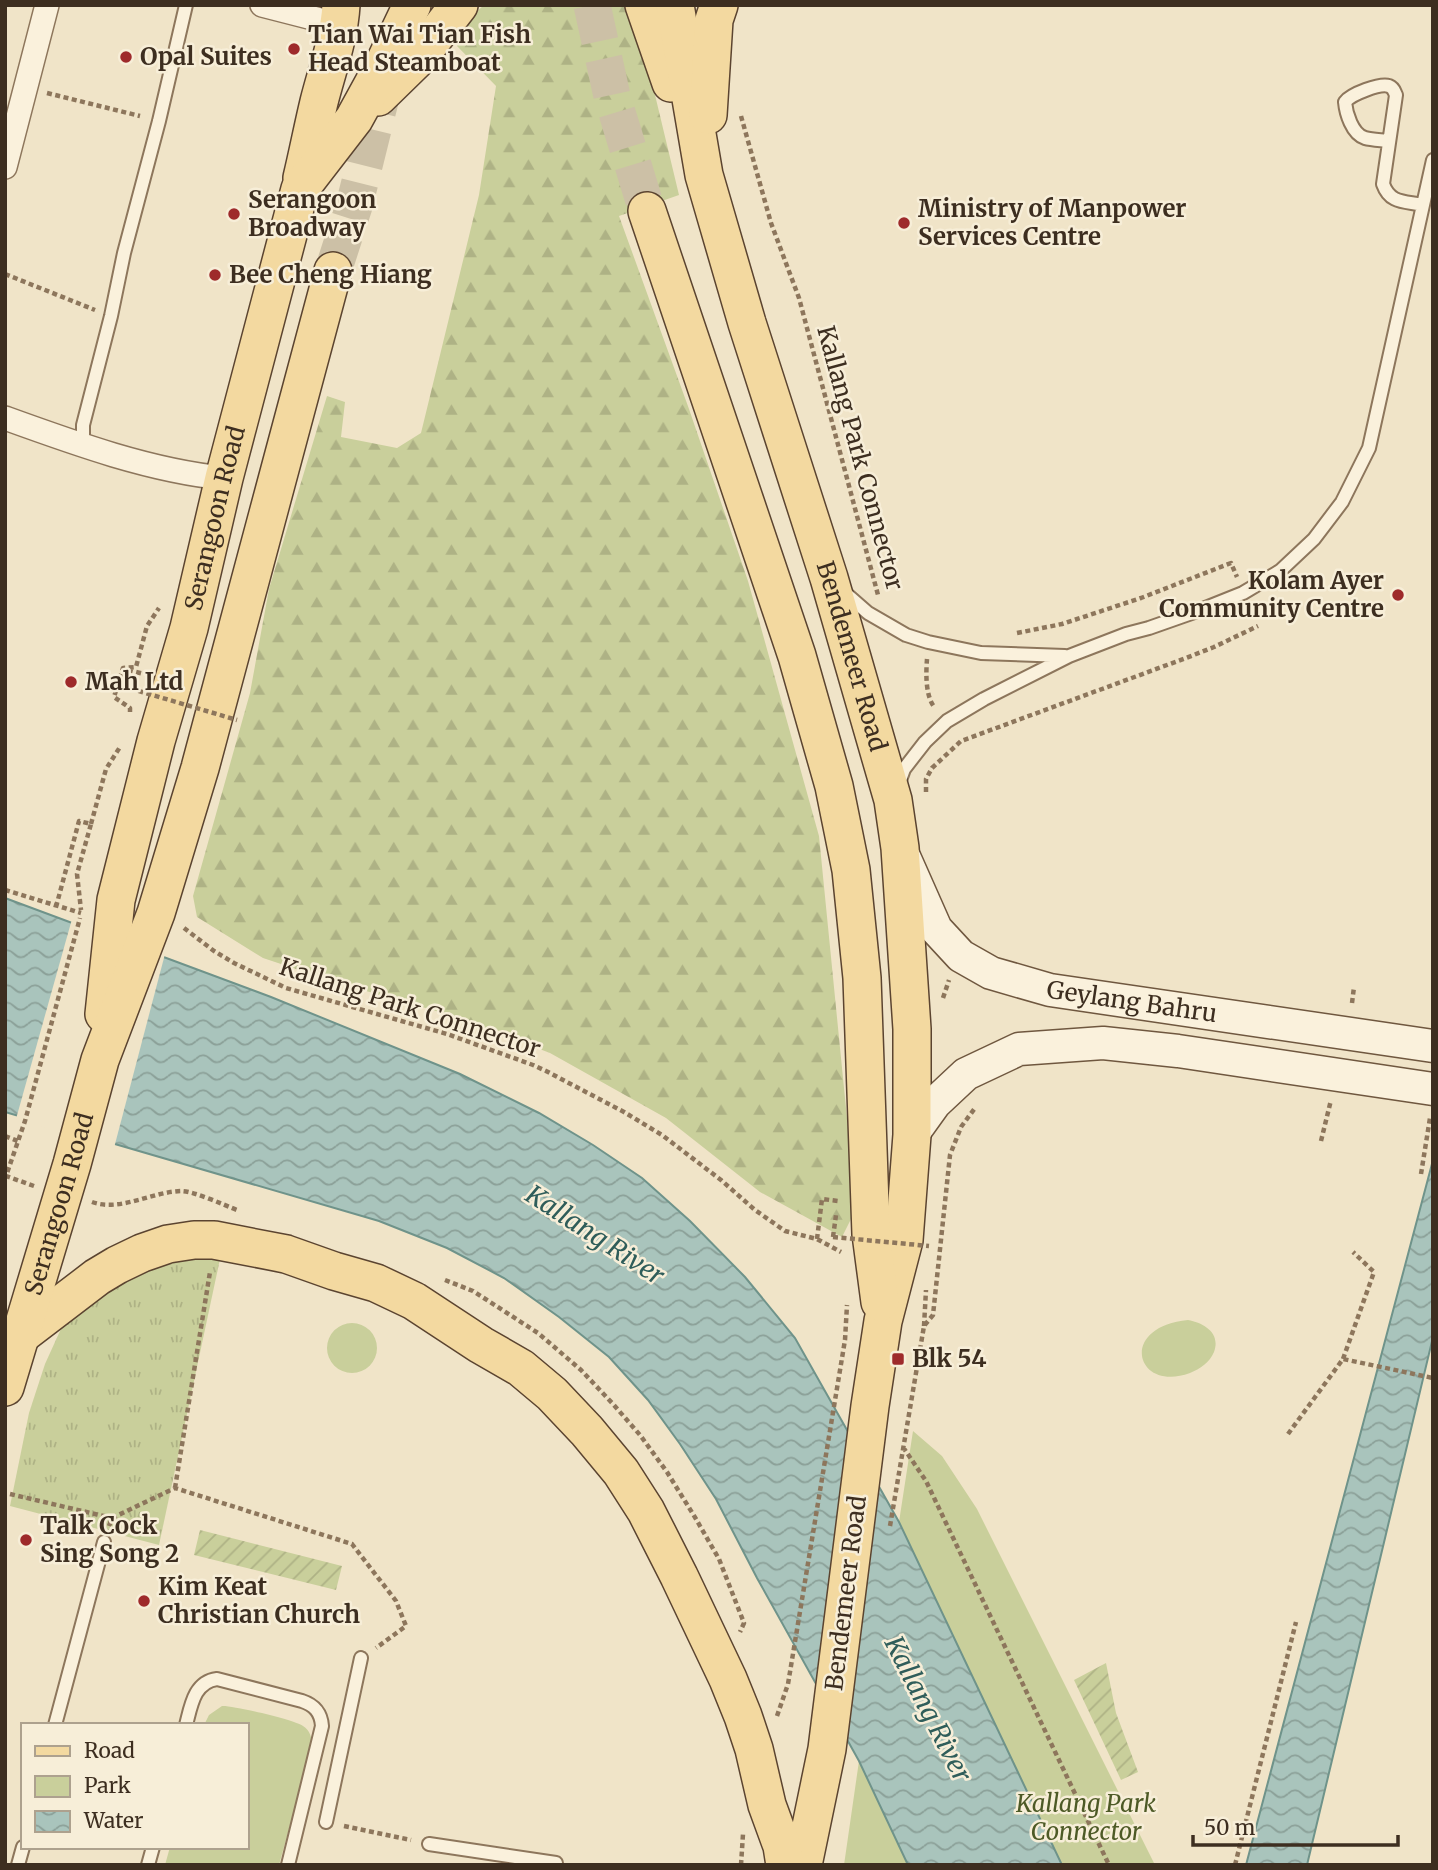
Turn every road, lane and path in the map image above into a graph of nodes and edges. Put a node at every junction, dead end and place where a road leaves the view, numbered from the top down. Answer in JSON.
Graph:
{"nodes":[{"id":1,"x":47,"y":5,"type":"edge"},
{"id":2,"x":186,"y":5,"type":"edge"},
{"id":3,"x":262,"y":5,"type":"edge"},
{"id":4,"x":412,"y":5,"type":"edge"},
{"id":5,"x":459,"y":5,"type":"edge"},
{"id":6,"x":644,"y":5,"type":"edge"},
{"id":7,"x":675,"y":5,"type":"edge"},
{"id":8,"x":719,"y":5,"type":"edge"},
{"id":9,"x":343,"y":24,"type":"edge"},
{"id":10,"x":26,"y":88,"type":"junction"},
{"id":11,"x":738,"y":107,"type":"dead end"},
{"id":12,"x":354,"y":119,"type":"junction"},
{"id":13,"x":159,"y":121,"type":"junction"},
{"id":14,"x":1389,"y":141,"type":"junction"},
{"id":15,"x":1433,"y":160,"type":"edge"},
{"id":16,"x":5,"y":167,"type":"edge"},
{"id":17,"x":704,"y":175,"type":"junction"},
{"id":18,"x":300,"y":190,"type":"junction"},
{"id":19,"x":1423,"y":205,"type":"junction"},
{"id":20,"x":647,"y":211,"type":"tunnel mouth"},
{"id":21,"x":333,"y":271,"type":"tunnel mouth"},
{"id":22,"x":5,"y":274,"type":"edge"},
{"id":23,"x":111,"y":316,"type":"junction"},
{"id":24,"x":5,"y":418,"type":"edge"},
{"id":25,"x":83,"y":446,"type":"junction"},
{"id":26,"x":224,"y":478,"type":"junction"},
{"id":27,"x":829,"y":578,"type":"junction"},
{"id":28,"x":1243,"y":593,"type":"junction"},
{"id":29,"x":162,"y":597,"type":"dead end"},
{"id":30,"x":881,"y":605,"type":"dead end"},
{"id":31,"x":1258,"y":626,"type":"dead end"},
{"id":32,"x":1013,"y":634,"type":"dead end"},
{"id":33,"x":928,"y":642,"type":"junction"},
{"id":34,"x":1069,"y":656,"type":"junction"},
{"id":35,"x":149,"y":666,"type":"dead end"},
{"id":36,"x":237,"y":720,"type":"dead end"},
{"id":37,"x":128,"y":721,"type":"dead end"},
{"id":38,"x":947,"y":721,"type":"junction"},
{"id":39,"x":961,"y":741,"type":"junction"},
{"id":40,"x":123,"y":742,"type":"dead end"},
{"id":41,"x":910,"y":799,"type":"junction"},
{"id":42,"x":91,"y":824,"type":"junction"},
{"id":43,"x":900,"y":848,"type":"junction"},
{"id":44,"x":5,"y":890,"type":"edge"},
{"id":45,"x":56,"y":907,"type":"junction"},
{"id":46,"x":81,"y":913,"type":"junction"},
{"id":47,"x":167,"y":918,"type":"junction"},
{"id":48,"x":961,"y":956,"type":"junction"},
{"id":49,"x":1354,"y":987,"type":"dead end"},
{"id":50,"x":1352,"y":1003,"type":"dead end"},
{"id":51,"x":944,"y":1010,"type":"dead end"},
{"id":52,"x":1433,"y":1046,"type":"edge"},
{"id":53,"x":100,"y":1060,"type":"junction"},
{"id":54,"x":967,"y":1074,"type":"junction"},
{"id":55,"x":1337,"y":1075,"type":"junction"},
{"id":56,"x":1432,"y":1101,"type":"edge"},
{"id":57,"x":912,"y":1135,"type":"junction"},
{"id":58,"x":5,"y":1136,"type":"edge"},
{"id":59,"x":18,"y":1140,"type":"junction"},
{"id":60,"x":1321,"y":1141,"type":"dead end"},
{"id":61,"x":1421,"y":1174,"type":"dead end"},
{"id":62,"x":5,"y":1177,"type":"edge"},
{"id":63,"x":929,"y":1246,"type":"dead end"},
{"id":64,"x":1353,"y":1252,"type":"dead end"},
{"id":65,"x":210,"y":1272,"type":"dead end"},
{"id":66,"x":883,"y":1321,"type":"junction"},
{"id":67,"x":21,"y":1335,"type":"junction"},
{"id":68,"x":845,"y":1340,"type":"dead end"},
{"id":69,"x":1343,"y":1359,"type":"junction"},
{"id":70,"x":1433,"y":1378,"type":"edge"},
{"id":71,"x":5,"y":1387,"type":"edge"},
{"id":72,"x":1288,"y":1434,"type":"dead end"},
{"id":73,"x":174,"y":1488,"type":"junction"},
{"id":74,"x":10,"y":1494,"type":"dead end"},
{"id":75,"x":112,"y":1518,"type":"junction"},
{"id":76,"x":104,"y":1542,"type":"joint"},
{"id":77,"x":1296,"y":1622,"type":"dead end"},
{"id":78,"x":361,"y":1658,"type":"joint"},
{"id":79,"x":788,"y":1684,"type":"dead end"},
{"id":80,"x":56,"y":1723,"type":"edge"},
{"id":81,"x":187,"y":1723,"type":"edge"},
{"id":82,"x":308,"y":1784,"type":"junction"},
{"id":83,"x":334,"y":1787,"type":"junction"},
{"id":84,"x":326,"y":1822,"type":"joint"},
{"id":85,"x":429,"y":1844,"type":"joint"},
{"id":86,"x":556,"y":1863,"type":"edge"},
{"id":87,"x":288,"y":1865,"type":"edge"},
{"id":88,"x":785,"y":1865,"type":"edge"},
{"id":89,"x":803,"y":1865,"type":"edge"},
{"id":90,"x":1110,"y":1865,"type":"edge"},
{"id":91,"x":1235,"y":1865,"type":"edge"}],
"edges":[{"from":1,"to":10,"type":"street"},
{"from":2,"to":13,"type":"lane"},
{"from":3,"to":9,"type":"street"},
{"from":4,"to":12,"type":"main road","name":"Serangoon Road"},
{"from":5,"to":12,"type":"main road"},
{"from":6,"to":17,"type":"main road"},
{"from":7,"to":17,"type":"main road","name":"Bendemeer Road"},
{"from":8,"to":17,"type":"main road"},
{"from":9,"to":18,"type":"main road"},
{"from":10,"to":13,"type":"path"},
{"from":10,"to":16,"type":"street"},
{"from":11,"to":30,"type":"path","name":"Kallang Park Connector"},
{"from":12,"to":18,"type":"main road","name":"Serangoon Road"},
{"from":13,"to":23,"type":"lane"},
{"from":14,"to":14,"type":"lane"},
{"from":14,"to":19,"type":"lane"},
{"from":15,"to":19,"type":"lane"},
{"from":17,"to":27,"type":"main road","name":"Bendemeer Road"},
{"from":18,"to":26,"type":"main road","name":"Serangoon Road"},
{"from":19,"to":28,"type":"lane"},
{"from":20,"to":66,"type":"main road","name":"Bendemeer Road"},
{"from":21,"to":47,"type":"main road","name":"Serangoon Road"},
{"from":22,"to":23,"type":"path"},
{"from":23,"to":25,"type":"lane"},
{"from":24,"to":25,"type":"street"},
{"from":25,"to":26,"type":"street"},
{"from":26,"to":53,"type":"main road","name":"Serangoon Road"},
{"from":27,"to":33,"type":"lane"},
{"from":27,"to":41,"type":"main road","name":"Bendemeer Road"},
{"from":28,"to":32,"type":"path"},
{"from":28,"to":34,"type":"lane"},
{"from":29,"to":37,"type":"path"},
{"from":31,"to":39,"type":"path"},
{"from":33,"to":34,"type":"lane"},
{"from":33,"to":38,"type":"path"},
{"from":34,"to":38,"type":"lane"},
{"from":35,"to":36,"type":"path","bridge":true},
{"from":38,"to":39,"type":"path"},
{"from":38,"to":41,"type":"lane"},
{"from":39,"to":41,"type":"path"},
{"from":40,"to":42,"type":"path"},
{"from":41,"to":43,"type":"main road","name":"Bendemeer Road"},
{"from":42,"to":45,"type":"path"},
{"from":42,"to":46,"type":"path"},
{"from":43,"to":48,"type":"main road","name":"Geylang Bahru"},
{"from":43,"to":57,"type":"main road","name":"Bendemeer Road"},
{"from":44,"to":45,"type":"path"},
{"from":45,"to":46,"type":"path"},
{"from":46,"to":59,"type":"path"},
{"from":47,"to":53,"type":"main road","name":"Serangoon Road"},
{"from":47,"to":63,"type":"path","name":"Kallang Park Connector","bridge":true},
{"from":48,"to":51,"type":"path"},
{"from":48,"to":52,"type":"main road","name":"Geylang Bahru"},
{"from":49,"to":50,"type":"path"},
{"from":53,"to":67,"type":"main road","name":"Serangoon Road"},
{"from":54,"to":55,"type":"main road","name":"Geylang Bahru"},
{"from":54,"to":57,"type":"main road","name":"Geylang Bahru"},
{"from":54,"to":90,"type":"path"},
{"from":55,"to":56,"type":"main road","name":"Geylang Bahru"},
{"from":55,"to":60,"type":"path"},
{"from":56,"to":61,"type":"path"},
{"from":57,"to":66,"type":"main road","name":"Bendemeer Road"},
{"from":58,"to":59,"type":"path"},
{"from":59,"to":62,"type":"path"},
{"from":64,"to":69,"type":"path"},
{"from":65,"to":73,"type":"path"},
{"from":66,"to":89,"type":"main road","name":"Bendemeer Road"},
{"from":67,"to":71,"type":"main road","name":"Serangoon Road"},
{"from":67,"to":88,"type":"main road"},
{"from":68,"to":79,"type":"path"},
{"from":69,"to":70,"type":"path"},
{"from":69,"to":72,"type":"path"},
{"from":73,"to":75,"type":"path"},
{"from":73,"to":78,"type":"path"},
{"from":74,"to":75,"type":"path"},
{"from":75,"to":76,"type":"path"},
{"from":76,"to":80,"type":"lane"},
{"from":77,"to":91,"type":"path"},
{"from":78,"to":83,"type":"lane"},
{"from":81,"to":82,"type":"lane"},
{"from":82,"to":83,"type":"lane"},
{"from":82,"to":87,"type":"lane"},
{"from":83,"to":84,"type":"lane"},
{"from":84,"to":85,"type":"path"},
{"from":85,"to":86,"type":"lane"}]}
